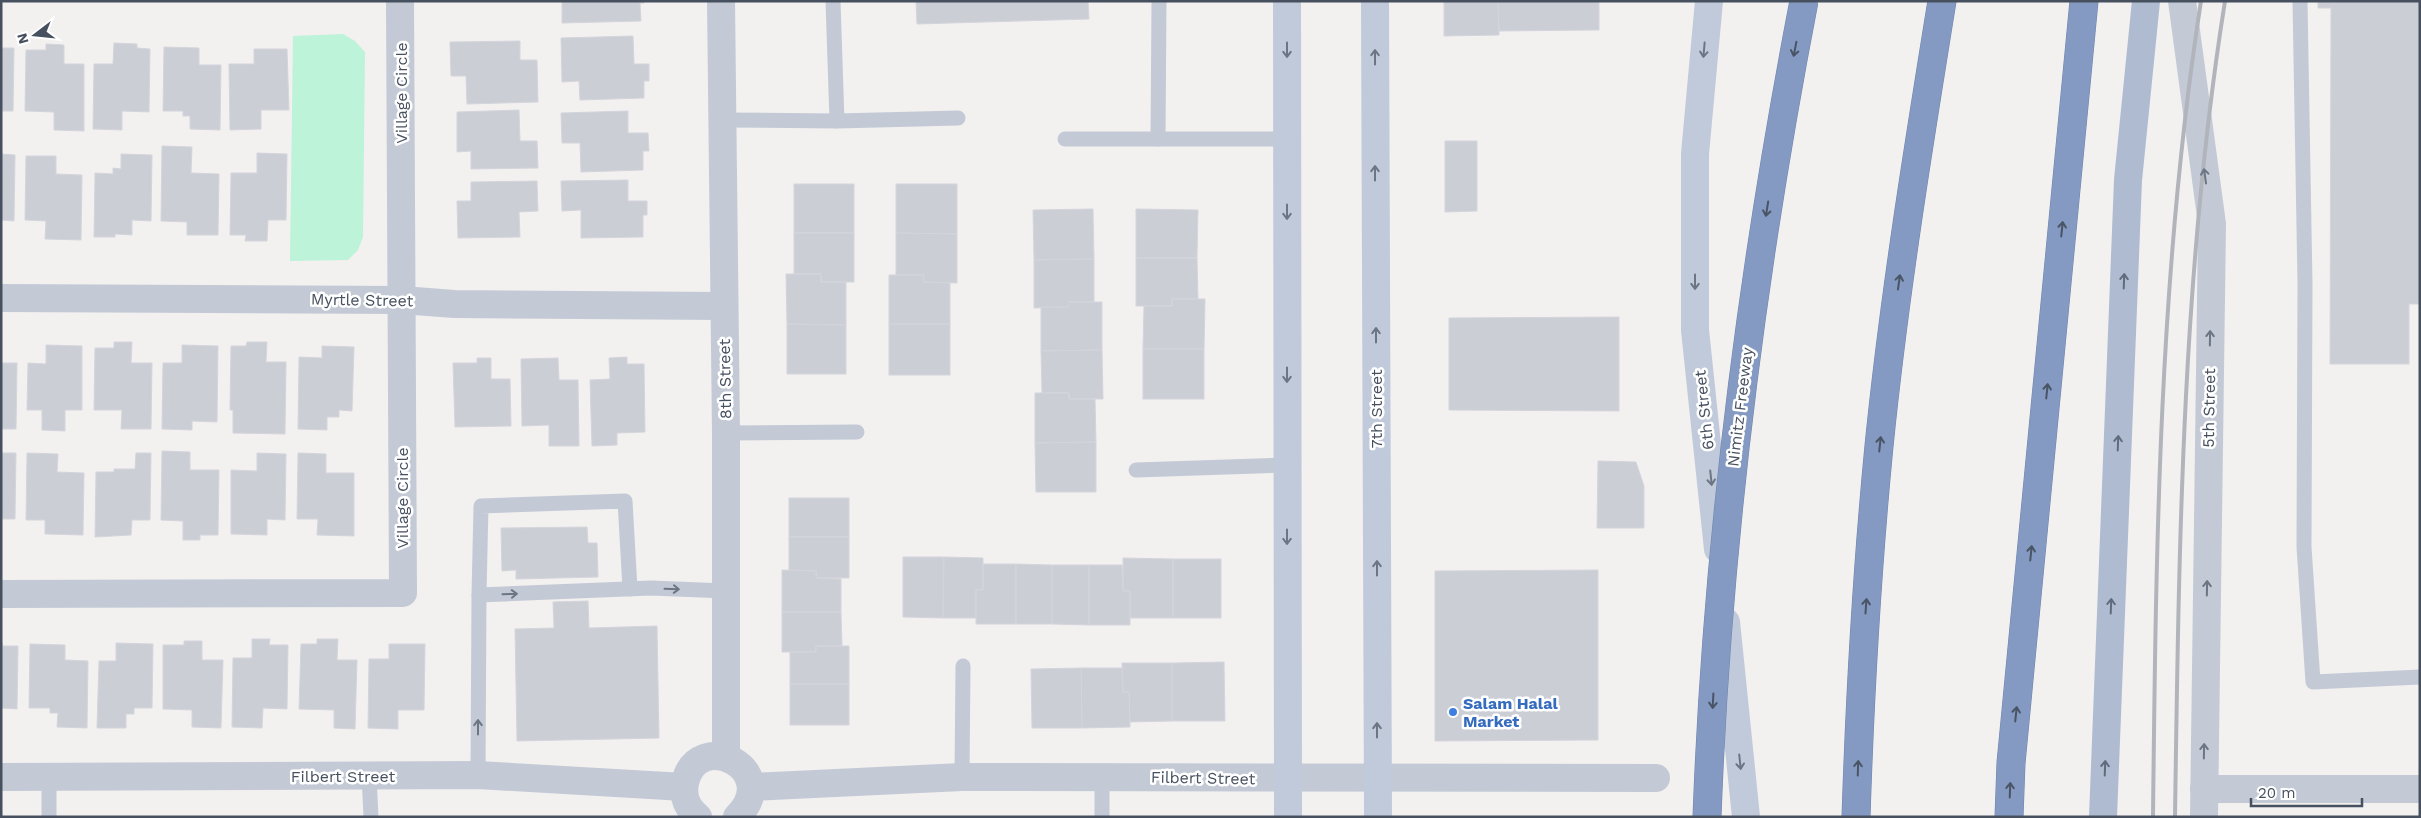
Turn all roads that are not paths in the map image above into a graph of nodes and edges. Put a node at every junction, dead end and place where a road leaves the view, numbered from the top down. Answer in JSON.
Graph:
{"nodes":[{"id":1,"x":400,"y":1,"type":"edge"},
{"id":2,"x":721,"y":1,"type":"edge"},
{"id":3,"x":833,"y":1,"type":"edge"},
{"id":4,"x":1158,"y":1,"type":"edge"},
{"id":5,"x":1287,"y":1,"type":"edge"},
{"id":6,"x":1375,"y":1,"type":"edge"},
{"id":7,"x":1709,"y":1,"type":"edge"},
{"id":8,"x":1804,"y":1,"type":"edge"},
{"id":9,"x":1942,"y":1,"type":"edge"},
{"id":10,"x":2084,"y":1,"type":"edge"},
{"id":11,"x":2146,"y":1,"type":"edge"},
{"id":12,"x":2182,"y":1,"type":"edge"},
{"id":13,"x":2300,"y":1,"type":"edge"},
{"id":14,"x":958,"y":118,"type":"dead end"},
{"id":15,"x":722,"y":120,"type":"junction"},
{"id":16,"x":837,"y":122,"type":"junction"},
{"id":17,"x":1065,"y":139,"type":"dead end"},
{"id":18,"x":1158,"y":139,"type":"junction"},
{"id":19,"x":1286,"y":139,"type":"junction"},
{"id":20,"x":1,"y":298,"type":"edge"},
{"id":21,"x":402,"y":300,"type":"junction"},
{"id":22,"x":723,"y":306,"type":"junction"},
{"id":23,"x":857,"y":432,"type":"dead end"},
{"id":24,"x":726,"y":433,"type":"junction"},
{"id":25,"x":1287,"y":465,"type":"junction"},
{"id":26,"x":1136,"y":470,"type":"dead end"},
{"id":27,"x":630,"y":589,"type":"junction"},
{"id":28,"x":726,"y":591,"type":"junction"},
{"id":29,"x":1,"y":594,"type":"edge"},
{"id":30,"x":479,"y":595,"type":"junction"},
{"id":31,"x":964,"y":666,"type":"dead end"},
{"id":32,"x":2420,"y":677,"type":"edge"},
{"id":33,"x":726,"y":757,"type":"junction"},
{"id":34,"x":478,"y":775,"type":"junction"},
{"id":35,"x":369,"y":776,"type":"junction"},
{"id":36,"x":962,"y":776,"type":"junction"},
{"id":37,"x":1,"y":777,"type":"edge"},
{"id":38,"x":49,"y":777,"type":"junction"},
{"id":39,"x":1102,"y":777,"type":"junction"},
{"id":40,"x":1656,"y":778,"type":"dead end"},
{"id":41,"x":1288,"y":779,"type":"junction"},
{"id":42,"x":1378,"y":779,"type":"junction"},
{"id":43,"x":684,"y":786,"type":"junction"},
{"id":44,"x":751,"y":787,"type":"junction"},
{"id":45,"x":2204,"y":789,"type":"junction"},
{"id":46,"x":2420,"y":789,"type":"edge"},
{"id":47,"x":49,"y":817,"type":"edge"},
{"id":48,"x":372,"y":817,"type":"edge"},
{"id":49,"x":698,"y":817,"type":"edge"},
{"id":50,"x":737,"y":817,"type":"edge"},
{"id":51,"x":1102,"y":817,"type":"edge"},
{"id":52,"x":1288,"y":817,"type":"edge"},
{"id":53,"x":1378,"y":817,"type":"edge"},
{"id":54,"x":1707,"y":817,"type":"edge"},
{"id":55,"x":1746,"y":817,"type":"edge"},
{"id":56,"x":1856,"y":817,"type":"edge"},
{"id":57,"x":2009,"y":817,"type":"edge"},
{"id":58,"x":2103,"y":817,"type":"edge"},
{"id":59,"x":2204,"y":817,"type":"edge"}],
"edges":[{"from":1,"to":21,"type":"street","name":"Village Circle"},
{"from":2,"to":15,"type":"street","name":"8th Street"},
{"from":3,"to":16,"type":"lane"},
{"from":4,"to":18,"type":"lane"},
{"from":5,"to":19,"type":"main road","one_way":true},
{"from":42,"to":6,"type":"main road","name":"7th Street","one_way":true},
{"from":7,"to":55,"type":"main road","name":"6th Street","one_way":true},
{"from":8,"to":54,"type":"highway","name":"Nimitz Freeway","one_way":true,"bridge":true},
{"from":56,"to":9,"type":"highway","one_way":true},
{"from":57,"to":10,"type":"highway","one_way":true},
{"from":58,"to":11,"type":"main road","one_way":true},
{"from":45,"to":12,"type":"street","name":"5th Street","one_way":true},
{"from":13,"to":32,"type":"lane"},
{"from":14,"to":16,"type":"lane"},
{"from":15,"to":16,"type":"lane"},
{"from":15,"to":22,"type":"street","name":"8th Street"},
{"from":17,"to":18,"type":"lane"},
{"from":18,"to":19,"type":"lane"},
{"from":19,"to":25,"type":"main road","one_way":true},
{"from":20,"to":21,"type":"street","name":"Myrtle Street"},
{"from":21,"to":22,"type":"street","name":"Myrtle Street"},
{"from":21,"to":29,"type":"street","name":"Village Circle"},
{"from":22,"to":24,"type":"street","name":"8th Street"},
{"from":23,"to":24,"type":"lane"},
{"from":24,"to":28,"type":"street","name":"8th Street"},
{"from":25,"to":26,"type":"lane"},
{"from":25,"to":41,"type":"main road","one_way":true},
{"from":27,"to":28,"type":"lane","one_way":true},
{"from":30,"to":27,"type":"lane","one_way":true},
{"from":27,"to":30,"type":"lane"},
{"from":28,"to":33,"type":"street","name":"8th Street"},
{"from":34,"to":30,"type":"lane","one_way":true},
{"from":31,"to":36,"type":"lane"},
{"from":33,"to":43,"type":"street"},
{"from":33,"to":44,"type":"street"},
{"from":34,"to":35,"type":"street","name":"Filbert Street"},
{"from":34,"to":43,"type":"street","name":"Filbert Street"},
{"from":35,"to":38,"type":"street","name":"Filbert Street"},
{"from":35,"to":48,"type":"lane"},
{"from":36,"to":39,"type":"street","name":"Filbert Street"},
{"from":36,"to":44,"type":"street","name":"Filbert Street"},
{"from":37,"to":38,"type":"street","name":"Filbert Street"},
{"from":38,"to":47,"type":"lane"},
{"from":39,"to":41,"type":"street","name":"Filbert Street"},
{"from":39,"to":51,"type":"lane"},
{"from":40,"to":42,"type":"street","name":"Filbert Street"},
{"from":41,"to":42,"type":"street","name":"Filbert Street"},
{"from":41,"to":52,"type":"main road"},
{"from":42,"to":53,"type":"main road","name":"7th Street"},
{"from":43,"to":49,"type":"street"},
{"from":44,"to":50,"type":"street"},
{"from":45,"to":46,"type":"street"},
{"from":45,"to":59,"type":"street","name":"5th Street"}]}
